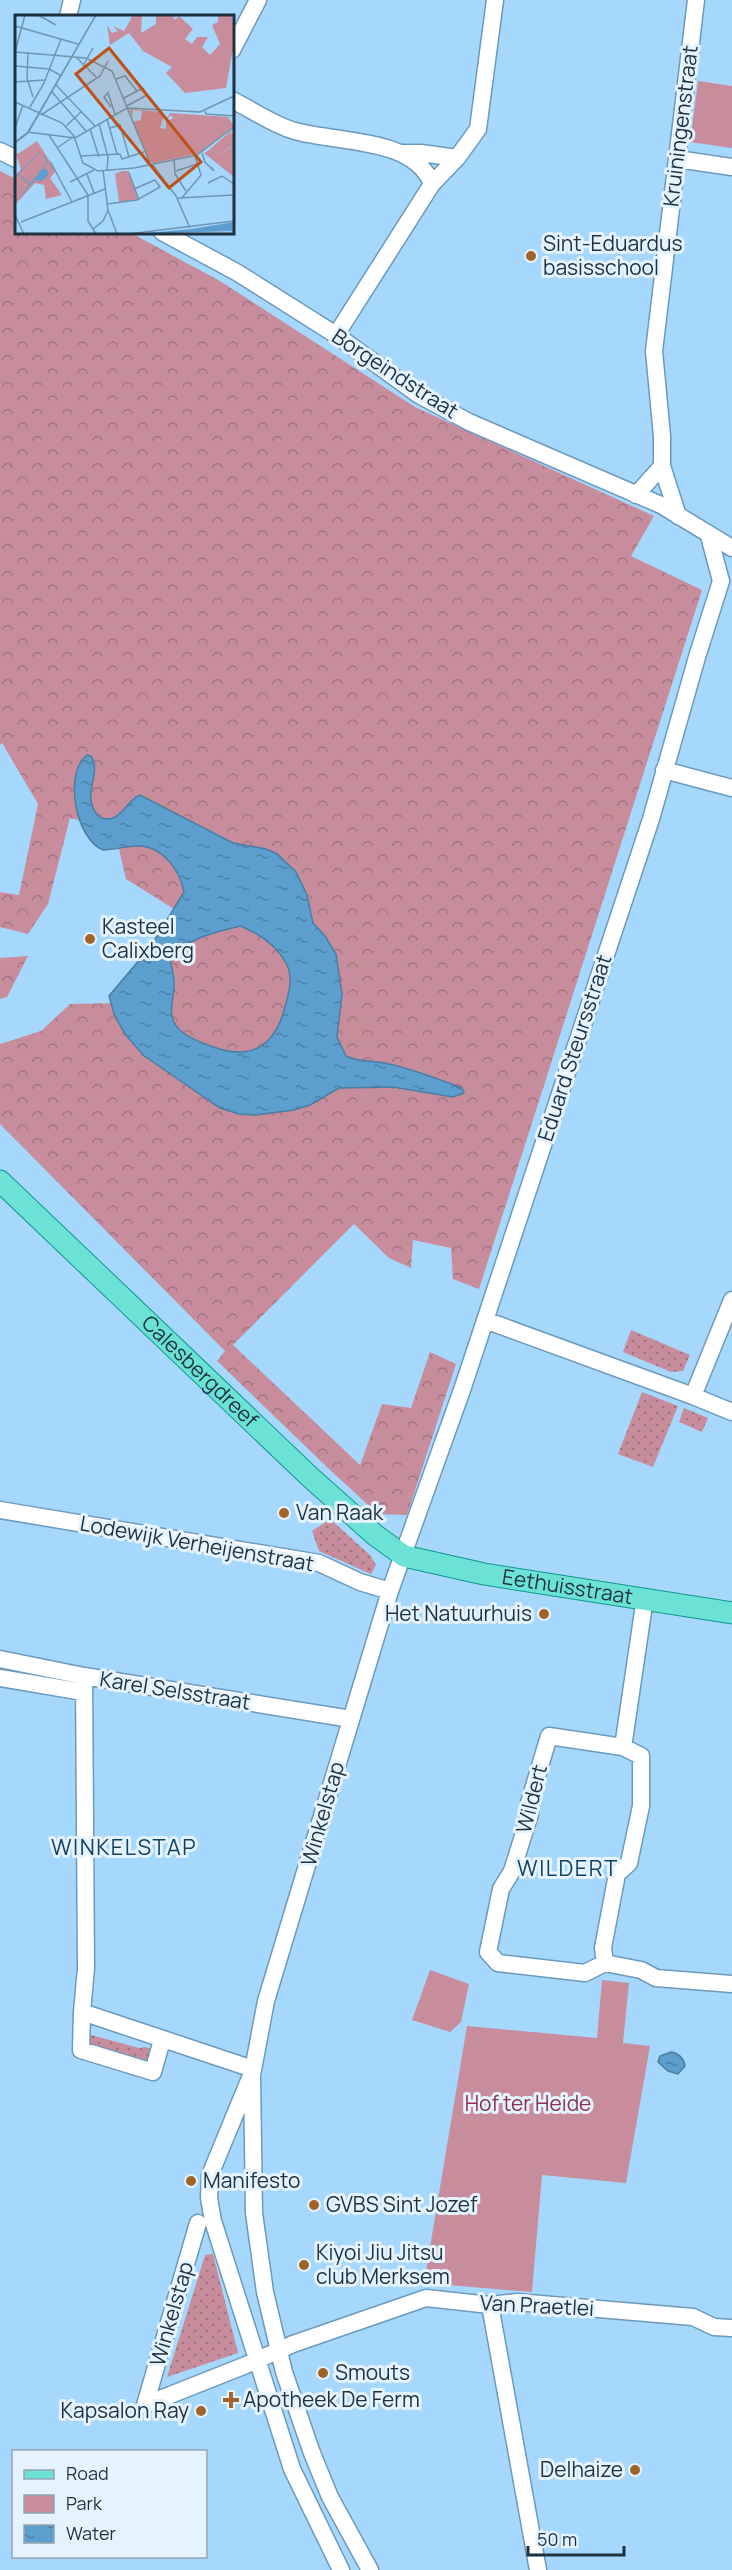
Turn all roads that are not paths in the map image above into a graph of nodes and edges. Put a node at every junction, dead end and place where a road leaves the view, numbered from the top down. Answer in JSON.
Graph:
{"nodes":[{"id":1,"x":72,"y":0,"type":"edge"},
{"id":2,"x":258,"y":0,"type":"edge"},
{"id":3,"x":495,"y":0,"type":"edge"},
{"id":4,"x":696,"y":0,"type":"edge"},
{"id":5,"x":69,"y":15,"type":"edge"},
{"id":6,"x":234,"y":46,"type":"edge"},
{"id":7,"x":234,"y":101,"type":"edge"},
{"id":8,"x":0,"y":151,"type":"edge"},
{"id":9,"x":402,"y":153,"type":"junction"},
{"id":10,"x":15,"y":158,"type":"edge"},
{"id":11,"x":457,"y":158,"type":"junction"},
{"id":12,"x":677,"y":159,"type":"junction"},
{"id":13,"x":732,"y":166,"type":"edge"},
{"id":14,"x":432,"y":184,"type":"junction"},
{"id":15,"x":166,"y":234,"type":"edge"},
{"id":16,"x":336,"y":335,"type":"junction"},
{"id":17,"x":663,"y":466,"type":"junction"},
{"id":18,"x":636,"y":495,"type":"junction"},
{"id":19,"x":678,"y":516,"type":"junction"},
{"id":20,"x":709,"y":536,"type":"junction"},
{"id":21,"x":732,"y":548,"type":"edge"},
{"id":22,"x":727,"y":576,"type":"edge"},
{"id":23,"x":664,"y":770,"type":"junction"},
{"id":24,"x":732,"y":788,"type":"edge"},
{"id":25,"x":0,"y":1181,"type":"edge"},
{"id":26,"x":732,"y":1300,"type":"edge"},
{"id":27,"x":485,"y":1320,"type":"junction"},
{"id":28,"x":693,"y":1396,"type":"junction"},
{"id":29,"x":732,"y":1413,"type":"edge"},
{"id":30,"x":0,"y":1510,"type":"edge"},
{"id":31,"x":404,"y":1556,"type":"junction"},
{"id":32,"x":390,"y":1591,"type":"junction"},
{"id":33,"x":645,"y":1599,"type":"junction"},
{"id":34,"x":732,"y":1613,"type":"edge"},
{"id":35,"x":0,"y":1659,"type":"edge"},
{"id":36,"x":0,"y":1678,"type":"edge"},
{"id":37,"x":84,"y":1684,"type":"junction"},
{"id":38,"x":351,"y":1719,"type":"junction"},
{"id":39,"x":623,"y":1747,"type":"junction"},
{"id":40,"x":604,"y":1964,"type":"junction"},
{"id":41,"x":732,"y":1984,"type":"edge"},
{"id":42,"x":82,"y":2012,"type":"junction"},
{"id":43,"x":162,"y":2040,"type":"junction"},
{"id":44,"x":252,"y":2072,"type":"junction"},
{"id":45,"x":198,"y":2223,"type":"dead end"},
{"id":46,"x":490,"y":2305,"type":"junction"},
{"id":47,"x":732,"y":2328,"type":"edge"},
{"id":48,"x":278,"y":2350,"type":"junction"},
{"id":49,"x":257,"y":2360,"type":"junction"},
{"id":50,"x":341,"y":2570,"type":"edge"},
{"id":51,"x":370,"y":2570,"type":"edge"},
{"id":52,"x":538,"y":2570,"type":"edge"}],
"edges":[{"from":1,"to":5,"type":"street"},
{"from":2,"to":6,"type":"street"},
{"from":3,"to":11,"type":"street"},
{"from":4,"to":12,"type":"street","name":"Kruiningenstraat"},
{"from":7,"to":9,"type":"street"},
{"from":8,"to":10,"type":"street"},
{"from":9,"to":11,"type":"street"},
{"from":9,"to":14,"type":"street"},
{"from":11,"to":14,"type":"street"},
{"from":12,"to":13,"type":"street"},
{"from":12,"to":17,"type":"street","name":"Kruiningenstraat"},
{"from":14,"to":16,"type":"street"},
{"from":15,"to":16,"type":"street","name":"Borgeindstraat"},
{"from":16,"to":18,"type":"street","name":"Borgeindstraat"},
{"from":17,"to":18,"type":"street"},
{"from":17,"to":19,"type":"street","name":"Kruiningenstraat"},
{"from":18,"to":19,"type":"street","name":"Borgeindstraat"},
{"from":19,"to":20,"type":"street","name":"Borgeindstraat"},
{"from":20,"to":21,"type":"street","name":"Borgeindstraat"},
{"from":20,"to":22,"type":"street","name":"Eduard Steursstraat"},
{"from":22,"to":23,"type":"street","name":"Eduard Steursstraat"},
{"from":23,"to":24,"type":"street"},
{"from":23,"to":27,"type":"street","name":"Eduard Steursstraat"},
{"from":25,"to":31,"type":"main road","name":"Calesbergdreef"},
{"from":26,"to":28,"type":"street"},
{"from":27,"to":28,"type":"street"},
{"from":27,"to":31,"type":"street","name":"Eduard Steursstraat"},
{"from":28,"to":29,"type":"street"},
{"from":30,"to":32,"type":"street","name":"Lodewijk Verheijenstraat"},
{"from":31,"to":32,"type":"street","name":"Winkelstap"},
{"from":31,"to":33,"type":"main road","name":"Eethuisstraat"},
{"from":32,"to":38,"type":"street","name":"Winkelstap"},
{"from":33,"to":34,"type":"main road","name":"Eethuisstraat"},
{"from":33,"to":39,"type":"street"},
{"from":35,"to":37,"type":"street","name":"Karel Selsstraat"},
{"from":36,"to":37,"type":"street","name":"Karel Selsstraat"},
{"from":37,"to":38,"type":"street","name":"Karel Selsstraat"},
{"from":37,"to":42,"type":"street"},
{"from":38,"to":44,"type":"street","name":"Winkelstap"},
{"from":39,"to":40,"type":"street"},
{"from":39,"to":40,"type":"street","name":"Wildert"},
{"from":40,"to":41,"type":"street","name":"Wildert"},
{"from":42,"to":43,"type":"street"},
{"from":42,"to":43,"type":"street"},
{"from":43,"to":44,"type":"street"},
{"from":44,"to":48,"type":"street","name":"Winkelstap"},
{"from":44,"to":49,"type":"street","name":"Winkelstap"},
{"from":45,"to":49,"type":"street","name":"Winkelstap"},
{"from":46,"to":47,"type":"street","name":"Van Praetlei"},
{"from":46,"to":48,"type":"street","name":"Van Praetlei"},
{"from":46,"to":52,"type":"street"},
{"from":48,"to":49,"type":"street","name":"Van Praetlei"},
{"from":48,"to":51,"type":"street","name":"Winkelstap"},
{"from":49,"to":50,"type":"street","name":"Winkelstap"}]}
